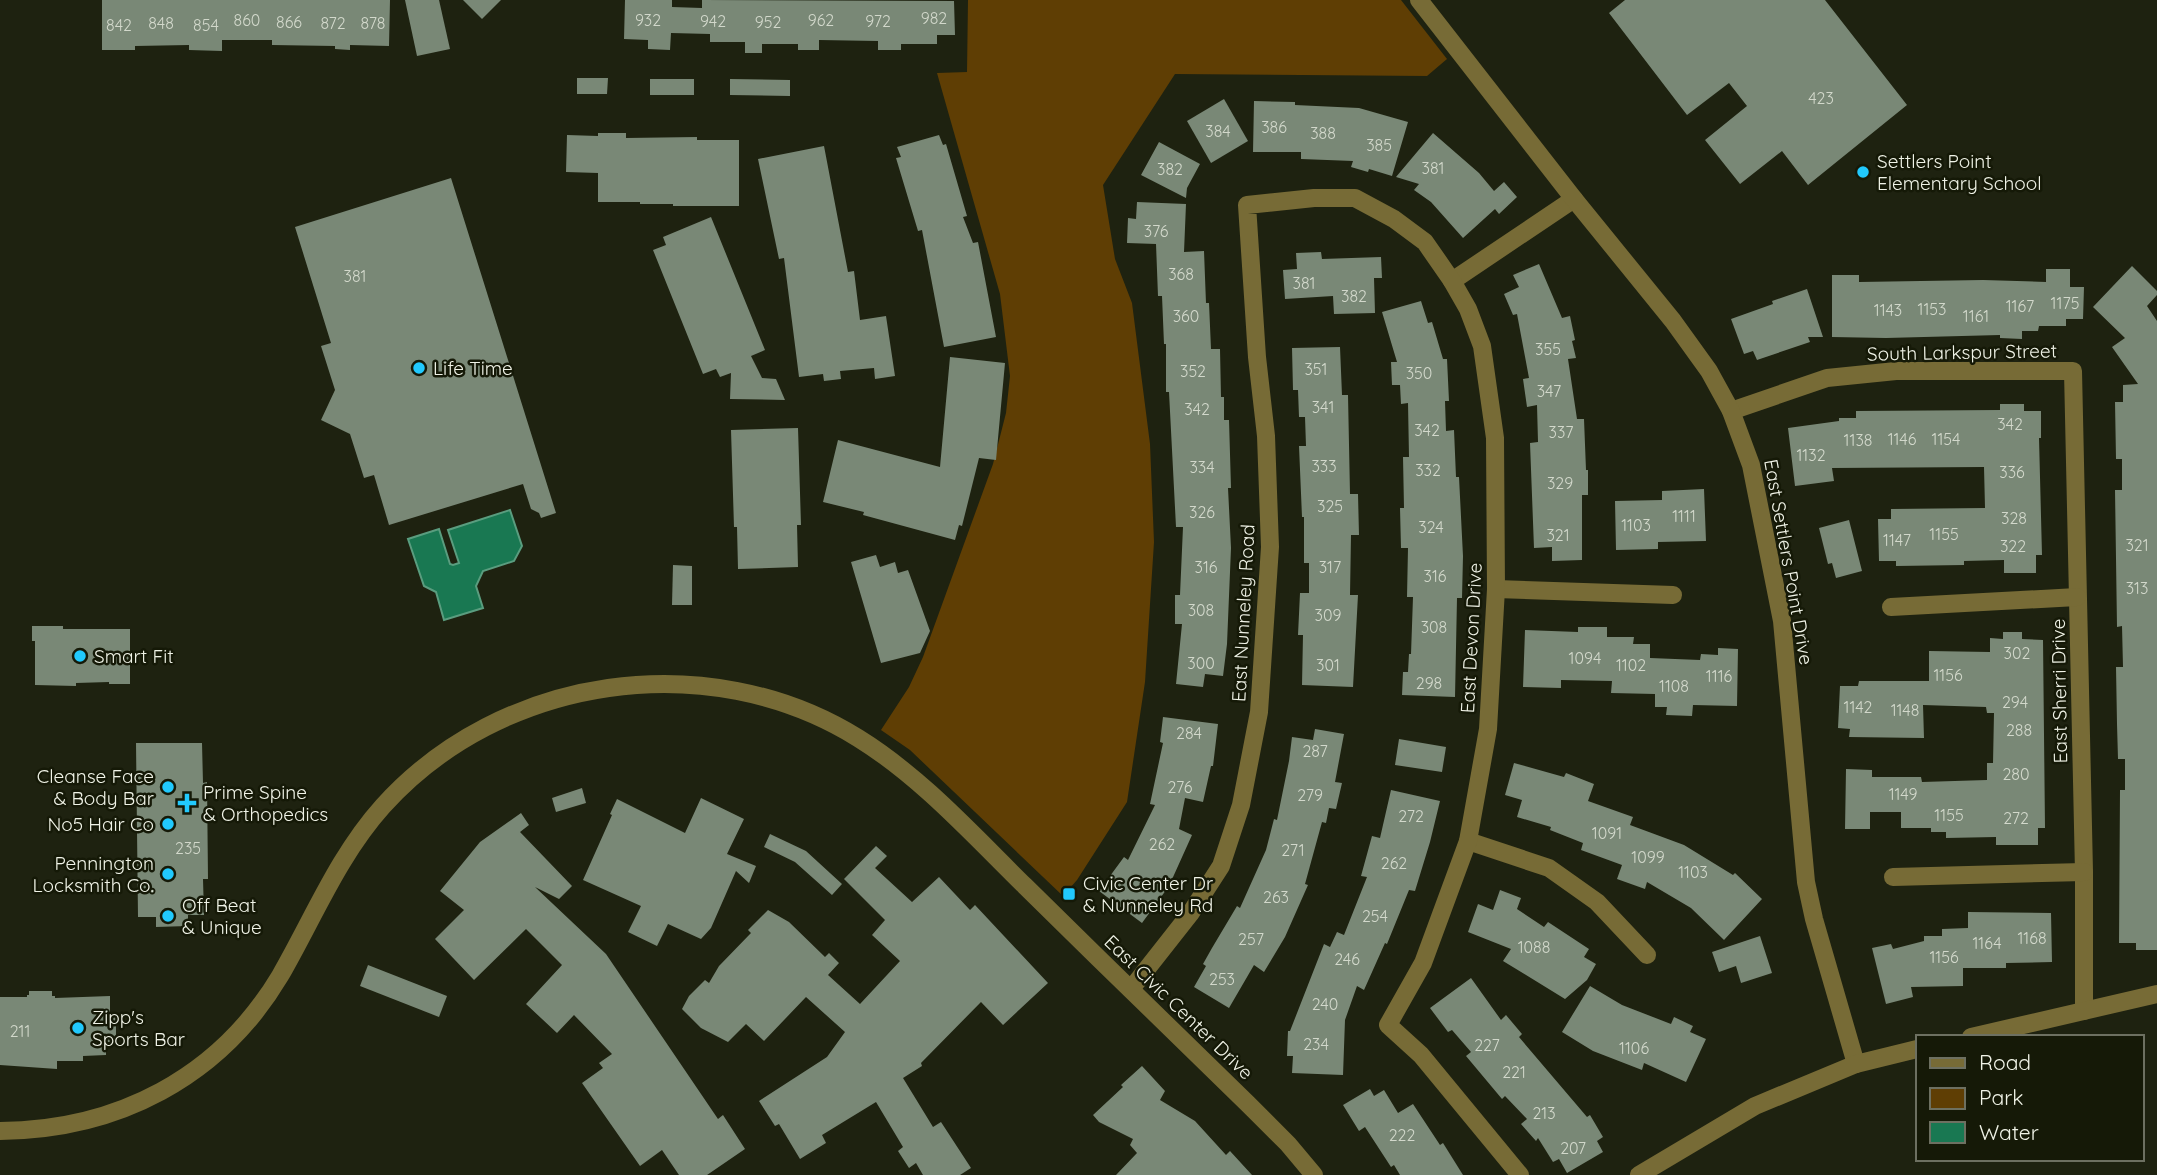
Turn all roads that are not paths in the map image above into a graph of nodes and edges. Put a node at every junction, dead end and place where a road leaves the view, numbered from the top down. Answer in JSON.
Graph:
{"nodes":[{"id":1,"x":1419,"y":0,"type":"edge"},
{"id":2,"x":1574,"y":199,"type":"junction"},
{"id":3,"x":1247,"y":205,"type":"joint"},
{"id":4,"x":1452,"y":281,"type":"junction"},
{"id":5,"x":2073,"y":371,"type":"joint"},
{"id":6,"x":1731,"y":411,"type":"junction"},
{"id":7,"x":1496,"y":589,"type":"junction"},
{"id":8,"x":1673,"y":595,"type":"dead end"},
{"id":9,"x":2077,"y":597,"type":"junction"},
{"id":10,"x":1891,"y":607,"type":"dead end"},
{"id":11,"x":1468,"y":841,"type":"junction"},
{"id":12,"x":2084,"y":872,"type":"junction"},
{"id":13,"x":1893,"y":877,"type":"dead end"},
{"id":14,"x":1647,"y":955,"type":"dead end"},
{"id":15,"x":1131,"y":989,"type":"junction"},
{"id":16,"x":2157,"y":994,"type":"edge"},
{"id":17,"x":2084,"y":1011,"type":"junction"},
{"id":18,"x":1980,"y":1035,"type":"edge"},
{"id":19,"x":1916,"y":1049,"type":"edge"},
{"id":20,"x":1856,"y":1064,"type":"junction"},
{"id":21,"x":0,"y":1131,"type":"edge"},
{"id":22,"x":1314,"y":1175,"type":"edge"},
{"id":23,"x":1520,"y":1175,"type":"edge"},
{"id":24,"x":1639,"y":1175,"type":"edge"}],
"edges":[{"from":1,"to":2,"type":"street","name":"East Settlers Point Drive"},
{"from":2,"to":4,"type":"street"},
{"from":2,"to":6,"type":"street","name":"East Settlers Point Drive"},
{"from":3,"to":4,"type":"street","name":"East Devon Drive"},
{"from":3,"to":15,"type":"street","name":"East Nunneley Road"},
{"from":4,"to":7,"type":"street","name":"East Devon Drive"},
{"from":5,"to":6,"type":"street","name":"South Larkspur Street"},
{"from":5,"to":9,"type":"street","name":"East Sherri Drive"},
{"from":6,"to":20,"type":"street","name":"East Settlers Point Drive"},
{"from":7,"to":8,"type":"street"},
{"from":7,"to":11,"type":"street","name":"East Devon Drive"},
{"from":9,"to":10,"type":"street"},
{"from":9,"to":12,"type":"street","name":"East Sherri Drive"},
{"from":11,"to":14,"type":"street"},
{"from":11,"to":23,"type":"street","name":"East Devon Drive"},
{"from":12,"to":13,"type":"street"},
{"from":12,"to":17,"type":"street","name":"East Sherri Drive"},
{"from":15,"to":21,"type":"street","name":"East Civic Center Drive"},
{"from":15,"to":22,"type":"street","name":"East Civic Center Drive"},
{"from":16,"to":17,"type":"street"},
{"from":17,"to":18,"type":"street"},
{"from":19,"to":20,"type":"street"},
{"from":20,"to":24,"type":"street"}]}
